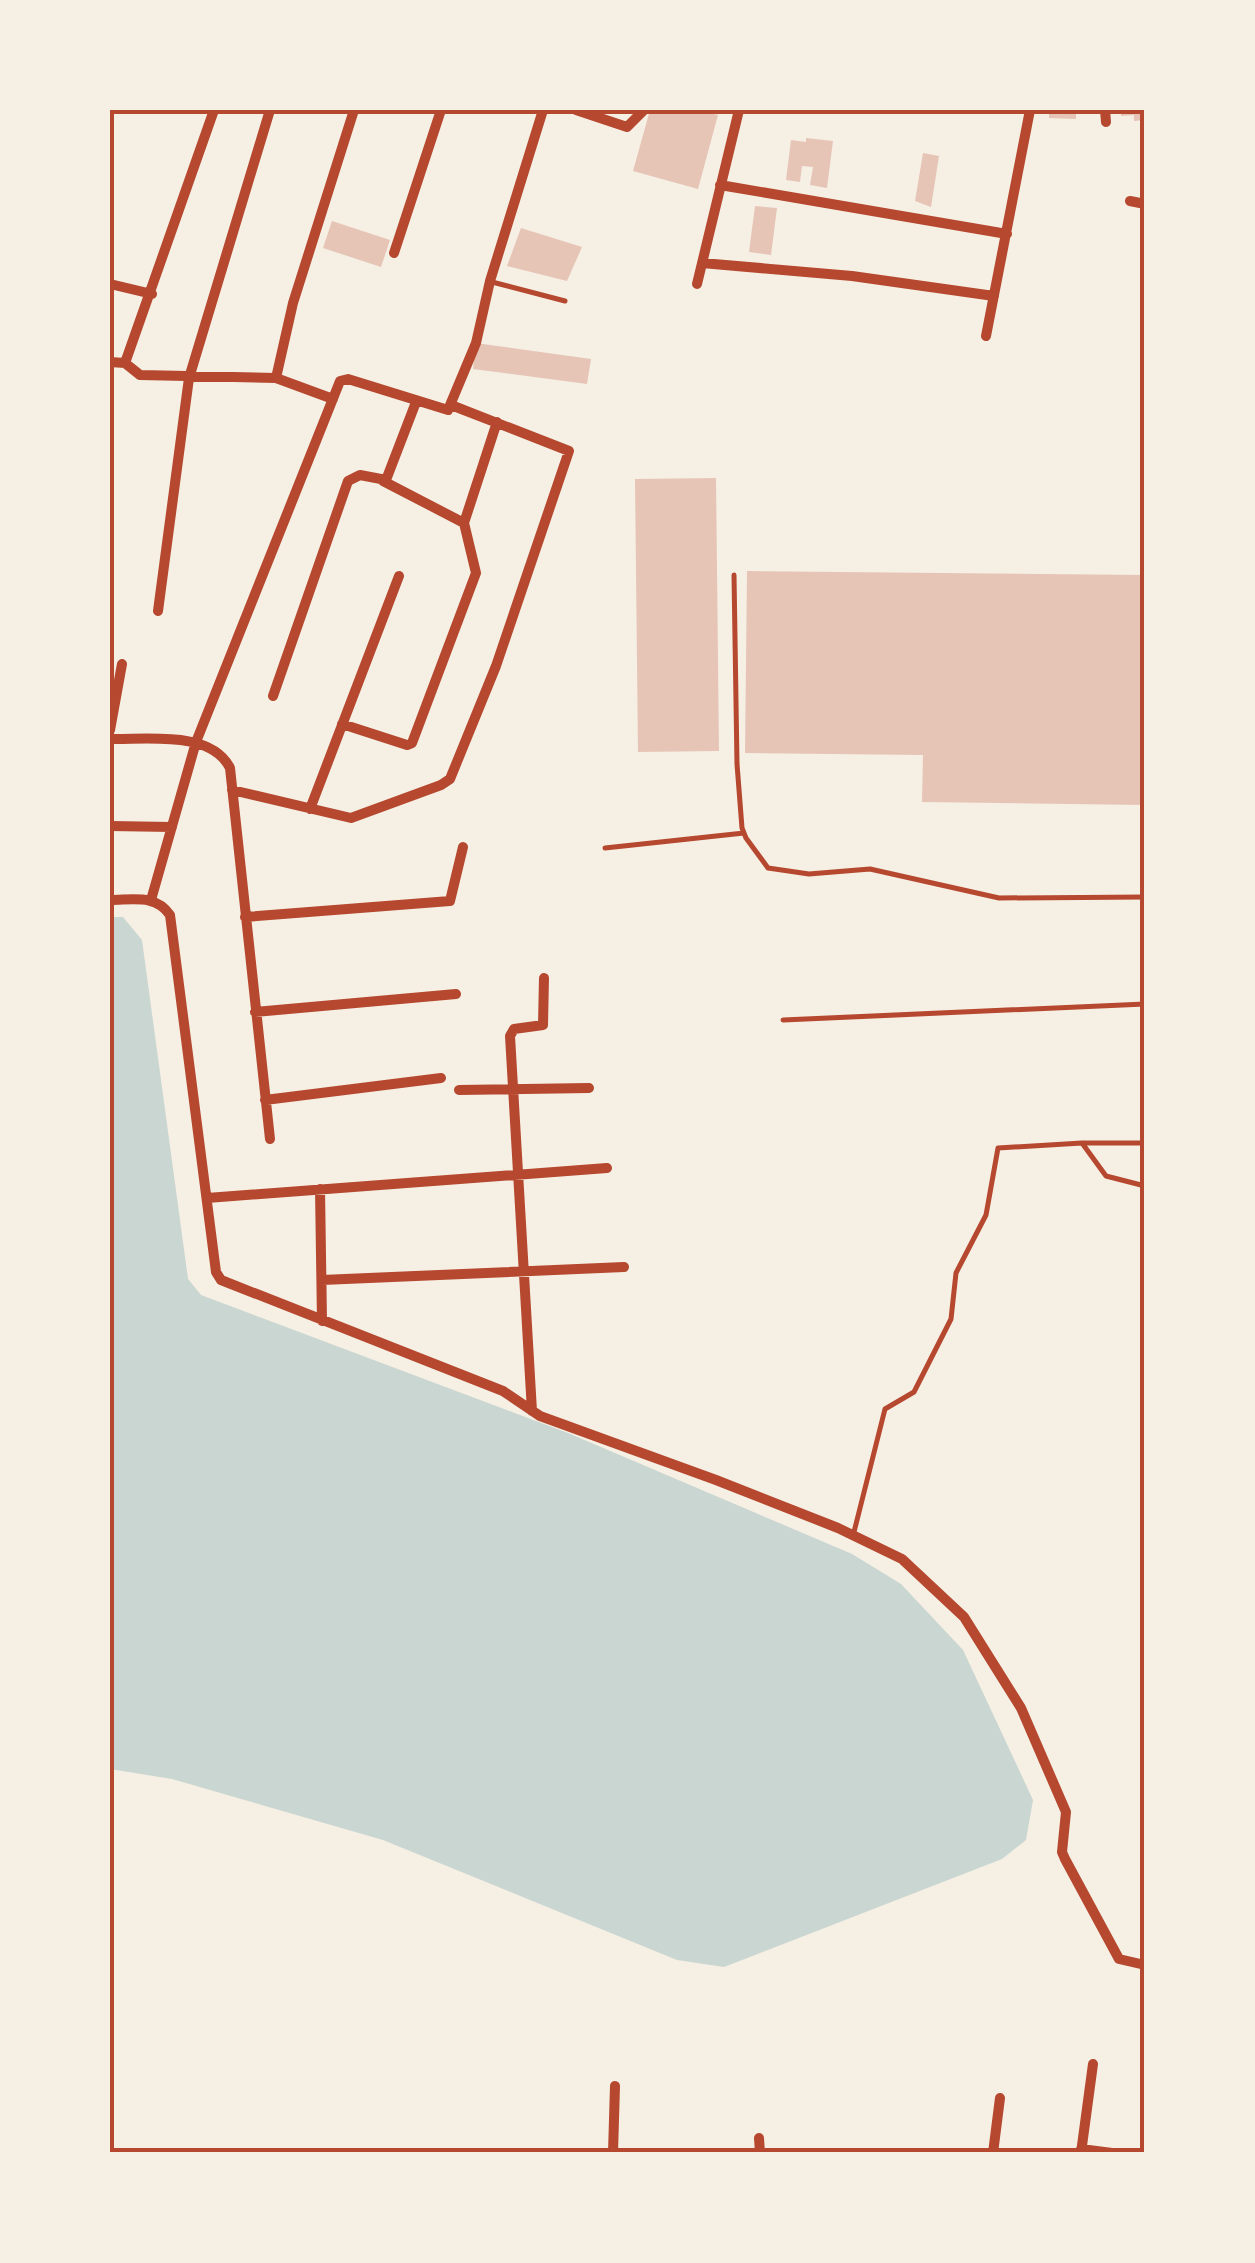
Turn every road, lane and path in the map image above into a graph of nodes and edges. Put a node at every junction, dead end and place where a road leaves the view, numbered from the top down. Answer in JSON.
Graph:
{"nodes":[{"id":1,"x":214,"y":110,"type":"edge"},
{"id":2,"x":270,"y":110,"type":"edge"},
{"id":3,"x":354,"y":110,"type":"edge"},
{"id":4,"x":441,"y":110,"type":"edge"},
{"id":5,"x":543,"y":110,"type":"edge"},
{"id":6,"x":576,"y":110,"type":"edge"},
{"id":7,"x":644,"y":110,"type":"edge"},
{"id":8,"x":739,"y":110,"type":"edge"},
{"id":9,"x":1030,"y":110,"type":"edge"},
{"id":10,"x":720,"y":184,"type":"junction"},
{"id":11,"x":1130,"y":202,"type":"dead end"},
{"id":12,"x":1145,"y":204,"type":"edge"},
{"id":13,"x":1008,"y":234,"type":"junction"},
{"id":14,"x":394,"y":253,"type":"dead end"},
{"id":15,"x":702,"y":264,"type":"junction"},
{"id":16,"x":490,"y":281,"type":"junction"},
{"id":17,"x":110,"y":284,"type":"edge"},
{"id":18,"x":697,"y":284,"type":"dead end"},
{"id":19,"x":152,"y":294,"type":"junction"},
{"id":20,"x":994,"y":296,"type":"junction"},
{"id":21,"x":566,"y":301,"type":"dead end"},
{"id":22,"x":986,"y":336,"type":"dead end"},
{"id":23,"x":110,"y":362,"type":"edge"},
{"id":24,"x":125,"y":363,"type":"junction"},
{"id":25,"x":189,"y":378,"type":"junction"},
{"id":26,"x":276,"y":378,"type":"junction"},
{"id":27,"x":333,"y":398,"type":"junction"},
{"id":28,"x":416,"y":402,"type":"junction"},
{"id":29,"x":451,"y":405,"type":"junction"},
{"id":30,"x":497,"y":422,"type":"junction"},
{"id":31,"x":383,"y":481,"type":"junction"},
{"id":32,"x":464,"y":523,"type":"junction"},
{"id":33,"x":400,"y":576,"type":"dead end"},
{"id":34,"x":734,"y":576,"type":"dead end"},
{"id":35,"x":158,"y":611,"type":"dead end"},
{"id":36,"x":122,"y":664,"type":"dead end"},
{"id":37,"x":114,"y":687,"type":"edge"},
{"id":38,"x":273,"y":696,"type":"dead end"},
{"id":39,"x":342,"y":724,"type":"junction"},
{"id":40,"x":110,"y":730,"type":"edge"},
{"id":41,"x":110,"y":739,"type":"edge"},
{"id":42,"x":196,"y":742,"type":"junction"},
{"id":43,"x":232,"y":790,"type":"junction"},
{"id":44,"x":310,"y":809,"type":"junction"},
{"id":45,"x":110,"y":826,"type":"edge"},
{"id":46,"x":172,"y":827,"type":"junction"},
{"id":47,"x":744,"y":833,"type":"junction"},
{"id":48,"x":464,"y":847,"type":"dead end"},
{"id":49,"x":605,"y":848,"type":"dead end"},
{"id":50,"x":1145,"y":897,"type":"edge"},
{"id":51,"x":110,"y":900,"type":"edge"},
{"id":52,"x":151,"y":900,"type":"junction"},
{"id":53,"x":245,"y":917,"type":"junction"},
{"id":54,"x":544,"y":978,"type":"dead end"},
{"id":55,"x":456,"y":994,"type":"dead end"},
{"id":56,"x":1145,"y":1004,"type":"edge"},
{"id":57,"x":256,"y":1012,"type":"junction"},
{"id":58,"x":783,"y":1020,"type":"dead end"},
{"id":59,"x":442,"y":1078,"type":"dead end"},
{"id":60,"x":590,"y":1088,"type":"dead end"},
{"id":61,"x":459,"y":1090,"type":"dead end"},
{"id":62,"x":513,"y":1091,"type":"junction"},
{"id":63,"x":265,"y":1100,"type":"junction"},
{"id":64,"x":270,"y":1139,"type":"dead end"},
{"id":65,"x":1145,"y":1142,"type":"edge"},
{"id":66,"x":1082,"y":1144,"type":"junction"},
{"id":67,"x":608,"y":1168,"type":"dead end"},
{"id":68,"x":518,"y":1175,"type":"junction"},
{"id":69,"x":1145,"y":1186,"type":"edge"},
{"id":70,"x":320,"y":1189,"type":"junction"},
{"id":71,"x":206,"y":1198,"type":"junction"},
{"id":72,"x":624,"y":1267,"type":"dead end"},
{"id":73,"x":524,"y":1270,"type":"junction"},
{"id":74,"x":322,"y":1280,"type":"junction"},
{"id":75,"x":322,"y":1321,"type":"junction"},
{"id":76,"x":532,"y":1411,"type":"junction"},
{"id":77,"x":853,"y":1535,"type":"junction"},
{"id":78,"x":1145,"y":1966,"type":"edge"},
{"id":79,"x":1093,"y":2064,"type":"dead end"},
{"id":80,"x":615,"y":2086,"type":"dead end"},
{"id":81,"x":1000,"y":2098,"type":"dead end"},
{"id":82,"x":759,"y":2138,"type":"dead end"},
{"id":83,"x":1081,"y":2151,"type":"edge"},
{"id":84,"x":612,"y":2153,"type":"edge"},
{"id":85,"x":760,"y":2153,"type":"edge"},
{"id":86,"x":993,"y":2153,"type":"edge"},
{"id":87,"x":1112,"y":2153,"type":"edge"}],
"edges":[{"from":1,"to":19,"type":"street"},
{"from":2,"to":25,"type":"street"},
{"from":3,"to":26,"type":"street"},
{"from":4,"to":14,"type":"street"},
{"from":5,"to":16,"type":"street"},
{"from":6,"to":7,"type":"street"},
{"from":8,"to":10,"type":"street"},
{"from":9,"to":13,"type":"street"},
{"from":10,"to":13,"type":"street"},
{"from":10,"to":15,"type":"street"},
{"from":11,"to":12,"type":"street"},
{"from":13,"to":20,"type":"street"},
{"from":15,"to":18,"type":"street"},
{"from":15,"to":20,"type":"street"},
{"from":16,"to":21,"type":"lane"},
{"from":16,"to":29,"type":"street"},
{"from":17,"to":19,"type":"street"},
{"from":19,"to":24,"type":"street"},
{"from":20,"to":22,"type":"street"},
{"from":23,"to":24,"type":"street"},
{"from":24,"to":25,"type":"street"},
{"from":25,"to":26,"type":"street"},
{"from":25,"to":35,"type":"street"},
{"from":26,"to":27,"type":"street"},
{"from":27,"to":28,"type":"street"},
{"from":27,"to":42,"type":"street"},
{"from":28,"to":29,"type":"street"},
{"from":28,"to":31,"type":"street"},
{"from":29,"to":30,"type":"street"},
{"from":30,"to":32,"type":"street"},
{"from":30,"to":44,"type":"street"},
{"from":31,"to":32,"type":"street"},
{"from":31,"to":38,"type":"street"},
{"from":32,"to":39,"type":"street"},
{"from":33,"to":39,"type":"street"},
{"from":34,"to":47,"type":"lane"},
{"from":36,"to":37,"type":"street"},
{"from":37,"to":40,"type":"street"},
{"from":39,"to":44,"type":"street"},
{"from":41,"to":42,"type":"street"},
{"from":42,"to":43,"type":"street"},
{"from":42,"to":46,"type":"street"},
{"from":43,"to":44,"type":"street"},
{"from":43,"to":53,"type":"street"},
{"from":45,"to":46,"type":"street"},
{"from":46,"to":52,"type":"street"},
{"from":47,"to":49,"type":"lane"},
{"from":47,"to":50,"type":"lane"},
{"from":48,"to":53,"type":"street"},
{"from":51,"to":52,"type":"street"},
{"from":52,"to":71,"type":"street"},
{"from":53,"to":57,"type":"street"},
{"from":54,"to":62,"type":"street"},
{"from":55,"to":57,"type":"street"},
{"from":56,"to":58,"type":"lane"},
{"from":57,"to":63,"type":"street"},
{"from":59,"to":63,"type":"street"},
{"from":60,"to":62,"type":"street"},
{"from":61,"to":62,"type":"street"},
{"from":62,"to":68,"type":"street"},
{"from":63,"to":64,"type":"street"},
{"from":65,"to":66,"type":"lane"},
{"from":66,"to":69,"type":"lane"},
{"from":66,"to":77,"type":"lane"},
{"from":67,"to":68,"type":"street"},
{"from":68,"to":70,"type":"street"},
{"from":68,"to":73,"type":"street"},
{"from":70,"to":71,"type":"street"},
{"from":70,"to":74,"type":"street"},
{"from":71,"to":75,"type":"street"},
{"from":72,"to":73,"type":"street"},
{"from":73,"to":74,"type":"street"},
{"from":73,"to":76,"type":"street"},
{"from":74,"to":75,"type":"street"},
{"from":75,"to":76,"type":"street"},
{"from":76,"to":77,"type":"street"},
{"from":77,"to":78,"type":"street"},
{"from":79,"to":83,"type":"street"},
{"from":80,"to":84,"type":"street"},
{"from":81,"to":86,"type":"street"},
{"from":82,"to":85,"type":"street"},
{"from":83,"to":87,"type":"street"}]}
